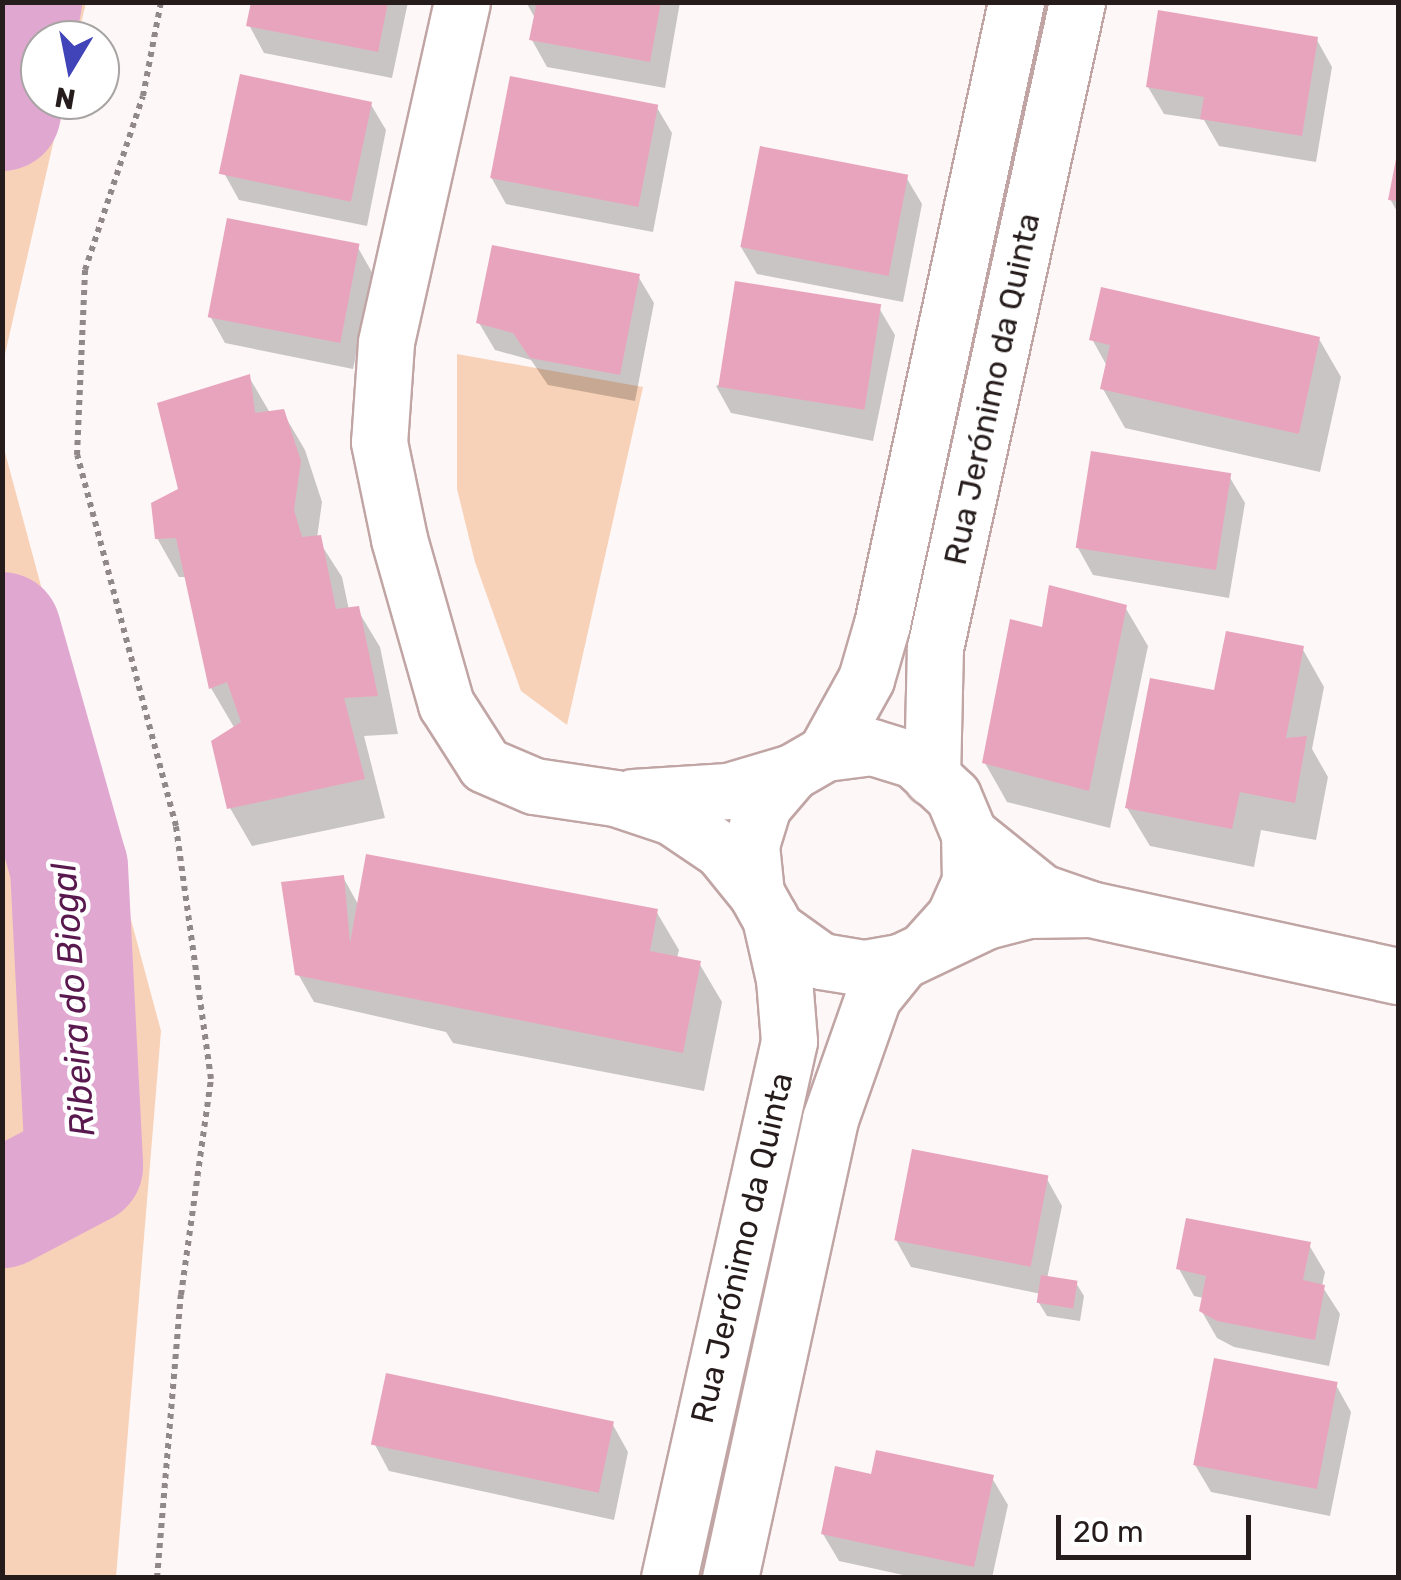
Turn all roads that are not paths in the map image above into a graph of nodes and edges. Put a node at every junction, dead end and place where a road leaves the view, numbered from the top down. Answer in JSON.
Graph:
{"nodes":[{"id":1,"x":462,"y":2,"type":"edge"},
{"id":2,"x":1016,"y":2,"type":"edge"},
{"id":3,"x":1077,"y":2,"type":"edge"},
{"id":4,"x":808,"y":762,"type":"junction"},
{"id":5,"x":932,"y":778,"type":"junction"},
{"id":6,"x":615,"y":798,"type":"junction"},
{"id":7,"x":969,"y":834,"type":"junction"},
{"id":8,"x":763,"y":906,"type":"junction"},
{"id":9,"x":1090,"y":909,"type":"junction"},
{"id":10,"x":914,"y":954,"type":"junction"},
{"id":11,"x":1398,"y":976,"type":"edge"},
{"id":12,"x":669,"y":1578,"type":"edge"},
{"id":13,"x":730,"y":1578,"type":"edge"}],
"edges":[{"from":1,"to":6,"type":"street"},
{"from":2,"to":4,"type":"street","name":"Rua Jerónimo da Quinta"},
{"from":3,"to":5,"type":"street","name":"Rua Jerónimo da Quinta"},
{"from":4,"to":5,"type":"street","name":"Rua Jerónimo da Quinta"},
{"from":4,"to":6,"type":"street"},
{"from":4,"to":8,"type":"street","name":"Rua Jerónimo da Quinta"},
{"from":5,"to":7,"type":"street","name":"Rua Jerónimo da Quinta"},
{"from":6,"to":8,"type":"street"},
{"from":7,"to":9,"type":"street"},
{"from":7,"to":10,"type":"street","name":"Rua Jerónimo da Quinta"},
{"from":8,"to":10,"type":"street"},
{"from":8,"to":12,"type":"street","name":"Rua Jerónimo da Quinta"},
{"from":9,"to":10,"type":"street"},
{"from":9,"to":11,"type":"street"},
{"from":10,"to":13,"type":"street","name":"Rua Jerónimo da Quinta"}]}
